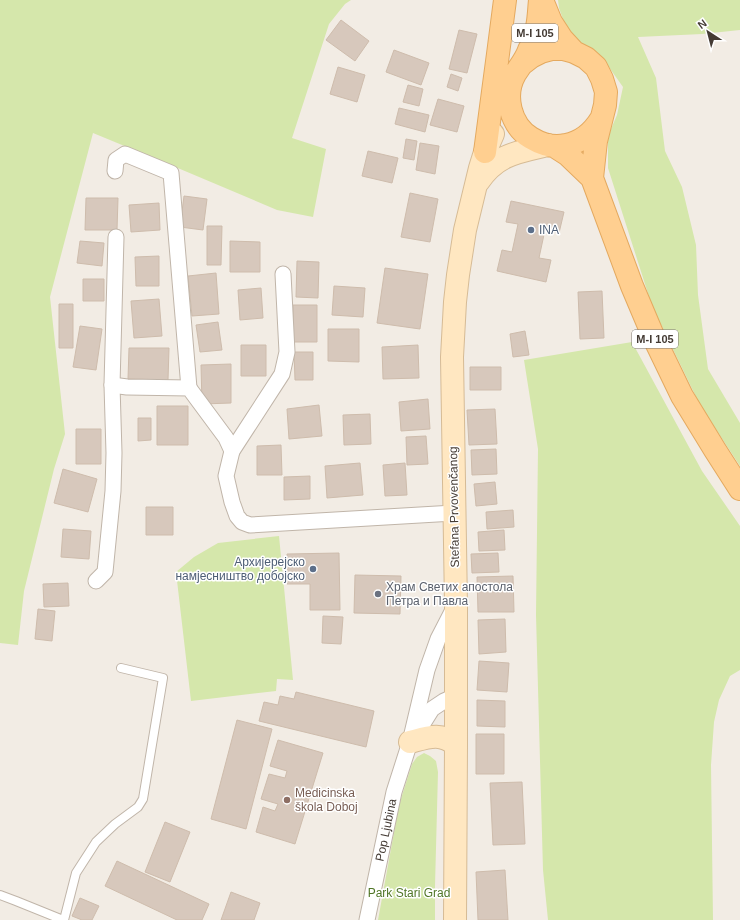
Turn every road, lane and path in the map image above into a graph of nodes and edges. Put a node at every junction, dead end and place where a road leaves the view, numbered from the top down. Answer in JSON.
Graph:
{"nodes":[{"id":1,"x":505,"y":0,"type":"edge"},
{"id":2,"x":541,"y":0,"type":"edge"},
{"id":3,"x":574,"y":52,"type":"junction"},
{"id":4,"x":522,"y":64,"type":"junction"},
{"id":5,"x":509,"y":96,"type":"junction"},
{"id":6,"x":602,"y":118,"type":"junction"},
{"id":7,"x":551,"y":146,"type":"junction"},
{"id":8,"x":485,"y":152,"type":"junction"},
{"id":9,"x":115,"y":171,"type":"dead end"},
{"id":10,"x":592,"y":178,"type":"junction"},
{"id":11,"x":474,"y":192,"type":"junction"},
{"id":12,"x":116,"y":237,"type":"dead end"},
{"id":13,"x":283,"y":274,"type":"dead end"},
{"id":14,"x":112,"y":384,"type":"junction"},
{"id":15,"x":189,"y":388,"type":"junction"},
{"id":16,"x":232,"y":451,"type":"junction"},
{"id":17,"x":740,"y":489,"type":"edge"},
{"id":18,"x":454,"y":513,"type":"junction"},
{"id":19,"x":96,"y":582,"type":"dead end"},
{"id":20,"x":456,"y":606,"type":"junction"},
{"id":21,"x":121,"y":668,"type":"dead end"},
{"id":22,"x":455,"y":696,"type":"junction"},
{"id":23,"x":410,"y":742,"type":"junction"},
{"id":24,"x":456,"y":745,"type":"junction"},
{"id":25,"x":0,"y":895,"type":"edge"},
{"id":26,"x":64,"y":920,"type":"edge"},
{"id":27,"x":366,"y":920,"type":"edge"},
{"id":28,"x":455,"y":920,"type":"edge"}],
"edges":[{"from":1,"to":8,"type":"main road"},
{"from":2,"to":3,"type":"main road","number":"M-I 105"},
{"from":2,"to":4,"type":"main road","number":"M-I 105"},
{"from":3,"to":4,"type":"main road","number":"M-I 105"},
{"from":3,"to":6,"type":"main road","number":"M-I 105"},
{"from":4,"to":5,"type":"main road","number":"M-I 105"},
{"from":5,"to":7,"type":"main road","number":"M-I 105"},
{"from":5,"to":8,"type":"street"},
{"from":6,"to":7,"type":"main road"},
{"from":6,"to":10,"type":"main road","number":"M-I 105"},
{"from":7,"to":10,"type":"main road","number":"M-I 105"},
{"from":7,"to":11,"type":"street"},
{"from":8,"to":11,"type":"street"},
{"from":9,"to":15,"type":"street"},
{"from":10,"to":17,"type":"main road","number":"M-I 105"},
{"from":11,"to":18,"type":"street","name":"Stefana Prvovenčanog"},
{"from":12,"to":14,"type":"street"},
{"from":13,"to":16,"type":"street"},
{"from":14,"to":15,"type":"street"},
{"from":14,"to":19,"type":"street"},
{"from":15,"to":16,"type":"street"},
{"from":16,"to":18,"type":"street"},
{"from":18,"to":20,"type":"street","name":"Stefana Prvovenčanog"},
{"from":20,"to":22,"type":"street","name":"Stefana Prvovenčanog"},
{"from":20,"to":23,"type":"street"},
{"from":21,"to":26,"type":"lane"},
{"from":22,"to":23,"type":"street"},
{"from":22,"to":24,"type":"street","name":"Stefana Prvovenčanog"},
{"from":23,"to":24,"type":"street"},
{"from":23,"to":27,"type":"street","name":"Pop Ljubina"},
{"from":24,"to":28,"type":"street","name":"Stefana Prvovenčanog"},
{"from":25,"to":26,"type":"lane"}]}
